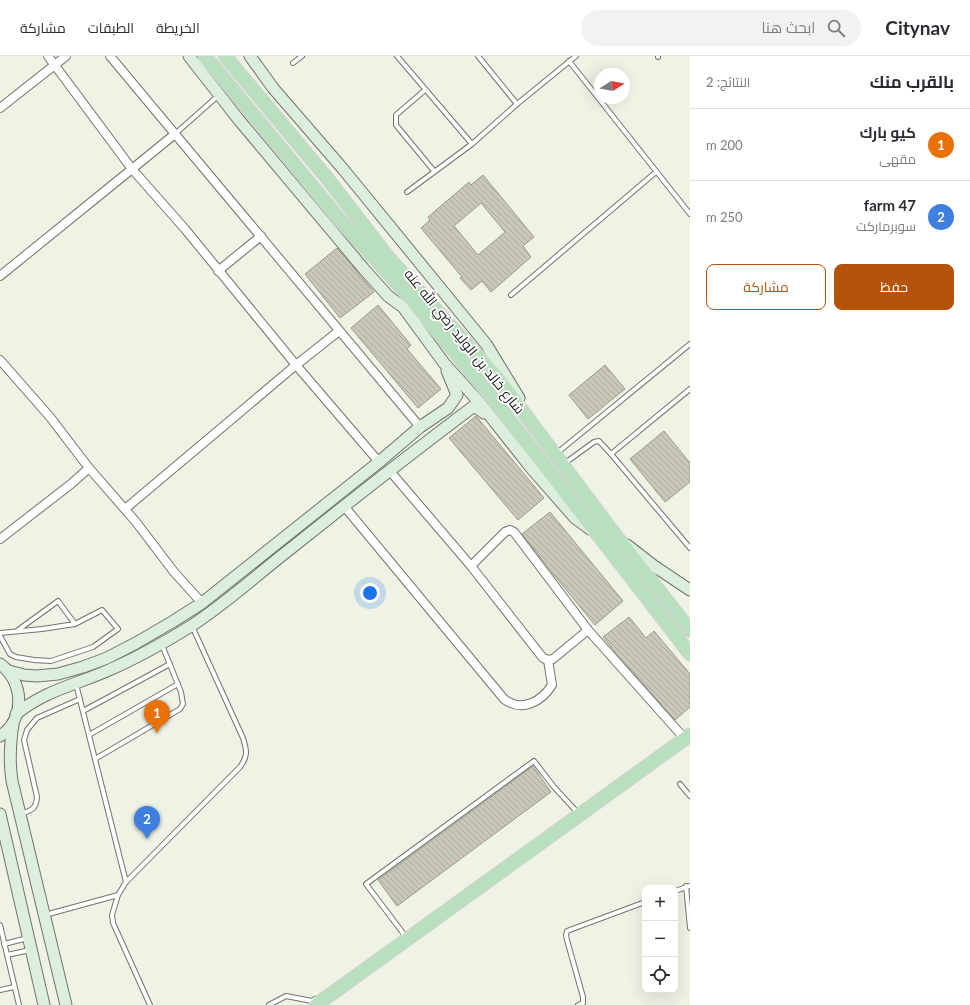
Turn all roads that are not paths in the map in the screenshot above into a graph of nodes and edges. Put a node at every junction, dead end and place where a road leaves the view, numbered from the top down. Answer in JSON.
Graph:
{"nodes":[{"id":1,"x":48,"y":56,"type":"edge"},
{"id":2,"x":66,"y":56,"type":"edge"},
{"id":3,"x":110,"y":56,"type":"edge"},
{"id":4,"x":189,"y":56,"type":"edge"},
{"id":5,"x":205,"y":56,"type":"edge"},
{"id":6,"x":225,"y":56,"type":"edge"},
{"id":7,"x":250,"y":56,"type":"edge"},
{"id":8,"x":302,"y":56,"type":"edge"},
{"id":9,"x":397,"y":56,"type":"edge"},
{"id":10,"x":478,"y":56,"type":"edge"},
{"id":11,"x":576,"y":56,"type":"edge"},
{"id":12,"x":569,"y":62,"type":"junction"},
{"id":13,"x":293,"y":63,"type":"dead end"},
{"id":14,"x":55,"y":65,"type":"junction"},
{"id":15,"x":425,"y":90,"type":"junction"},
{"id":16,"x":220,"y":95,"type":"junction"},
{"id":17,"x":517,"y":104,"type":"junction"},
{"id":18,"x":0,"y":108,"type":"edge"},
{"id":19,"x":175,"y":134,"type":"junction"},
{"id":20,"x":472,"y":144,"type":"junction"},
{"id":21,"x":132,"y":169,"type":"junction"},
{"id":22,"x":434,"y":172,"type":"junction"},
{"id":23,"x":656,"y":172,"type":"junction"},
{"id":24,"x":407,"y":192,"type":"dead end"},
{"id":25,"x":690,"y":214,"type":"edge"},
{"id":26,"x":261,"y":236,"type":"junction"},
{"id":27,"x":218,"y":271,"type":"junction"},
{"id":28,"x":0,"y":276,"type":"edge"},
{"id":29,"x":511,"y":295,"type":"dead end"},
{"id":30,"x":339,"y":331,"type":"junction"},
{"id":31,"x":690,"y":344,"type":"edge"},
{"id":32,"x":0,"y":360,"type":"edge"},
{"id":33,"x":444,"y":363,"type":"junction"},
{"id":34,"x":296,"y":365,"type":"junction"},
{"id":35,"x":690,"y":390,"type":"edge"},
{"id":36,"x":493,"y":420,"type":"junction"},
{"id":37,"x":420,"y":427,"type":"junction"},
{"id":38,"x":611,"y":454,"type":"junction"},
{"id":39,"x":557,"y":457,"type":"junction"},
{"id":40,"x":379,"y":462,"type":"junction"},
{"id":41,"x":89,"y":468,"type":"junction"},
{"id":42,"x":389,"y":470,"type":"junction"},
{"id":43,"x":344,"y":506,"type":"junction"},
{"id":44,"x":125,"y":509,"type":"junction"},
{"id":45,"x":599,"y":536,"type":"junction"},
{"id":46,"x":616,"y":536,"type":"junction"},
{"id":47,"x":0,"y":539,"type":"edge"},
{"id":48,"x":690,"y":548,"type":"edge"},
{"id":49,"x":471,"y":566,"type":"junction"},
{"id":50,"x":690,"y":590,"type":"edge"},
{"id":51,"x":202,"y":603,"type":"junction"},
{"id":52,"x":75,"y":624,"type":"junction"},
{"id":53,"x":192,"y":625,"type":"junction"},
{"id":54,"x":588,"y":630,"type":"junction"},
{"id":55,"x":690,"y":630,"type":"edge"},
{"id":56,"x":18,"y":631,"type":"junction"},
{"id":57,"x":0,"y":632,"type":"edge"},
{"id":58,"x":0,"y":636,"type":"edge"},
{"id":59,"x":161,"y":643,"type":"junction"},
{"id":60,"x":690,"y":654,"type":"edge"},
{"id":61,"x":548,"y":660,"type":"junction"},
{"id":62,"x":170,"y":664,"type":"junction"},
{"id":63,"x":4,"y":667,"type":"edge"},
{"id":64,"x":76,"y":684,"type":"junction"},
{"id":65,"x":178,"y":684,"type":"junction"},
{"id":66,"x":80,"y":699,"type":"junction"},
{"id":67,"x":83,"y":711,"type":"junction"},
{"id":68,"x":14,"y":719,"type":"junction"},
{"id":69,"x":89,"y":735,"type":"junction"},
{"id":70,"x":0,"y":736,"type":"edge"},
{"id":71,"x":687,"y":737,"type":"edge"},
{"id":72,"x":95,"y":759,"type":"junction"},
{"id":73,"x":680,"y":784,"type":"dead end"},
{"id":74,"x":690,"y":796,"type":"edge"},
{"id":75,"x":0,"y":814,"type":"edge"},
{"id":76,"x":580,"y":814,"type":"junction"},
{"id":77,"x":20,"y":815,"type":"junction"},
{"id":78,"x":126,"y":882,"type":"junction"},
{"id":79,"x":688,"y":886,"type":"edge"},
{"id":80,"x":678,"y":890,"type":"edge"},
{"id":81,"x":118,"y":895,"type":"junction"},
{"id":82,"x":642,"y":903,"type":"edge"},
{"id":83,"x":43,"y":915,"type":"junction"},
{"id":84,"x":0,"y":925,"type":"edge"},
{"id":85,"x":690,"y":928,"type":"edge"},
{"id":86,"x":29,"y":938,"type":"junction"},
{"id":87,"x":407,"y":939,"type":"junction"},
{"id":88,"x":4,"y":944,"type":"junction"},
{"id":89,"x":31,"y":950,"type":"junction"},
{"id":90,"x":7,"y":955,"type":"junction"},
{"id":91,"x":14,"y":987,"type":"junction"},
{"id":92,"x":339,"y":988,"type":"junction"},
{"id":93,"x":0,"y":990,"type":"edge"},
{"id":94,"x":19,"y":1005,"type":"edge"},
{"id":95,"x":44,"y":1005,"type":"edge"},
{"id":96,"x":66,"y":1005,"type":"edge"},
{"id":97,"x":150,"y":1005,"type":"edge"},
{"id":98,"x":269,"y":1005,"type":"edge"},
{"id":99,"x":316,"y":1005,"type":"edge"},
{"id":100,"x":578,"y":1005,"type":"edge"}],
"edges":[{"from":1,"to":14,"type":"street"},
{"from":2,"to":14,"type":"street"},
{"from":3,"to":19,"type":"street"},
{"from":4,"to":16,"type":"street"},
{"from":5,"to":45,"type":"main road","name":"شارع خالد بن الوليد رضي الله عنه"},
{"from":6,"to":39,"type":"main road","name":"شارع خالد بن الوليد رضي الله عنه"},
{"from":7,"to":39,"type":"street"},
{"from":8,"to":13,"type":"lane"},
{"from":9,"to":15,"type":"lane"},
{"from":10,"to":17,"type":"lane"},
{"from":11,"to":12,"type":"lane"},
{"from":12,"to":17,"type":"lane"},
{"from":12,"to":23,"type":"lane"},
{"from":14,"to":18,"type":"street"},
{"from":14,"to":21,"type":"street"},
{"from":15,"to":20,"type":"lane"},
{"from":15,"to":22,"type":"lane"},
{"from":16,"to":19,"type":"lane"},
{"from":16,"to":33,"type":"street"},
{"from":17,"to":20,"type":"lane"},
{"from":19,"to":21,"type":"street"},
{"from":19,"to":26,"type":"street"},
{"from":20,"to":22,"type":"lane"},
{"from":21,"to":27,"type":"street"},
{"from":21,"to":28,"type":"street"},
{"from":22,"to":24,"type":"lane"},
{"from":23,"to":25,"type":"lane"},
{"from":23,"to":29,"type":"lane"},
{"from":26,"to":27,"type":"street"},
{"from":26,"to":30,"type":"street"},
{"from":27,"to":34,"type":"street"},
{"from":30,"to":34,"type":"street"},
{"from":30,"to":37,"type":"street"},
{"from":31,"to":39,"type":"lane"},
{"from":32,"to":41,"type":"street"},
{"from":33,"to":36,"type":"street"},
{"from":33,"to":37,"type":"street"},
{"from":34,"to":40,"type":"street"},
{"from":34,"to":44,"type":"street"},
{"from":35,"to":38,"type":"lane"},
{"from":36,"to":42,"type":"street"},
{"from":36,"to":45,"type":"street"},
{"from":37,"to":40,"type":"street"},
{"from":38,"to":39,"type":"lane"},
{"from":38,"to":48,"type":"lane"},
{"from":39,"to":46,"type":"main road","name":"شارع خالد بن الوليد رضي الله عنه"},
{"from":40,"to":51,"type":"street"},
{"from":41,"to":44,"type":"street"},
{"from":41,"to":47,"type":"street"},
{"from":42,"to":43,"type":"street"},
{"from":42,"to":49,"type":"street"},
{"from":43,"to":53,"type":"street"},
{"from":43,"to":61,"type":"street"},
{"from":44,"to":51,"type":"street"},
{"from":45,"to":60,"type":"main road","name":"شارع خالد بن الوليد رضي الله عنه"},
{"from":46,"to":50,"type":"street"},
{"from":46,"to":55,"type":"main road","name":"شارع خالد بن الوليد رضي الله عنه"},
{"from":49,"to":54,"type":"street"},
{"from":49,"to":61,"type":"street"},
{"from":51,"to":63,"type":"street"},
{"from":52,"to":56,"type":"lane"},
{"from":52,"to":56,"type":"lane"},
{"from":52,"to":58,"type":"lane"},
{"from":53,"to":59,"type":"street"},
{"from":53,"to":78,"type":"lane"},
{"from":54,"to":61,"type":"street"},
{"from":54,"to":71,"type":"street"},
{"from":56,"to":57,"type":"lane"},
{"from":59,"to":62,"type":"lane"},
{"from":59,"to":64,"type":"street"},
{"from":62,"to":65,"type":"lane"},
{"from":62,"to":67,"type":"lane"},
{"from":63,"to":68,"type":"street"},
{"from":64,"to":66,"type":"lane"},
{"from":64,"to":68,"type":"street"},
{"from":65,"to":69,"type":"lane"},
{"from":65,"to":72,"type":"lane"},
{"from":66,"to":67,"type":"lane"},
{"from":66,"to":77,"type":"lane"},
{"from":67,"to":69,"type":"lane"},
{"from":68,"to":70,"type":"street"},
{"from":68,"to":77,"type":"street"},
{"from":69,"to":72,"type":"lane"},
{"from":71,"to":76,"type":"main road"},
{"from":72,"to":78,"type":"lane"},
{"from":73,"to":74,"type":"lane"},
{"from":75,"to":86,"type":"street"},
{"from":76,"to":87,"type":"main road"},
{"from":76,"to":87,"type":"lane"},
{"from":77,"to":83,"type":"street"},
{"from":78,"to":81,"type":"lane"},
{"from":79,"to":80,"type":"lane"},
{"from":79,"to":85,"type":"lane"},
{"from":81,"to":83,"type":"lane"},
{"from":81,"to":97,"type":"lane"},
{"from":82,"to":100,"type":"lane"},
{"from":83,"to":96,"type":"street"},
{"from":84,"to":88,"type":"lane"},
{"from":86,"to":88,"type":"lane"},
{"from":86,"to":89,"type":"street"},
{"from":87,"to":92,"type":"main road"},
{"from":88,"to":90,"type":"lane"},
{"from":89,"to":90,"type":"lane"},
{"from":89,"to":95,"type":"street"},
{"from":90,"to":91,"type":"lane"},
{"from":91,"to":93,"type":"lane"},
{"from":91,"to":94,"type":"lane"},
{"from":92,"to":98,"type":"lane"},
{"from":92,"to":99,"type":"main road"}]}
